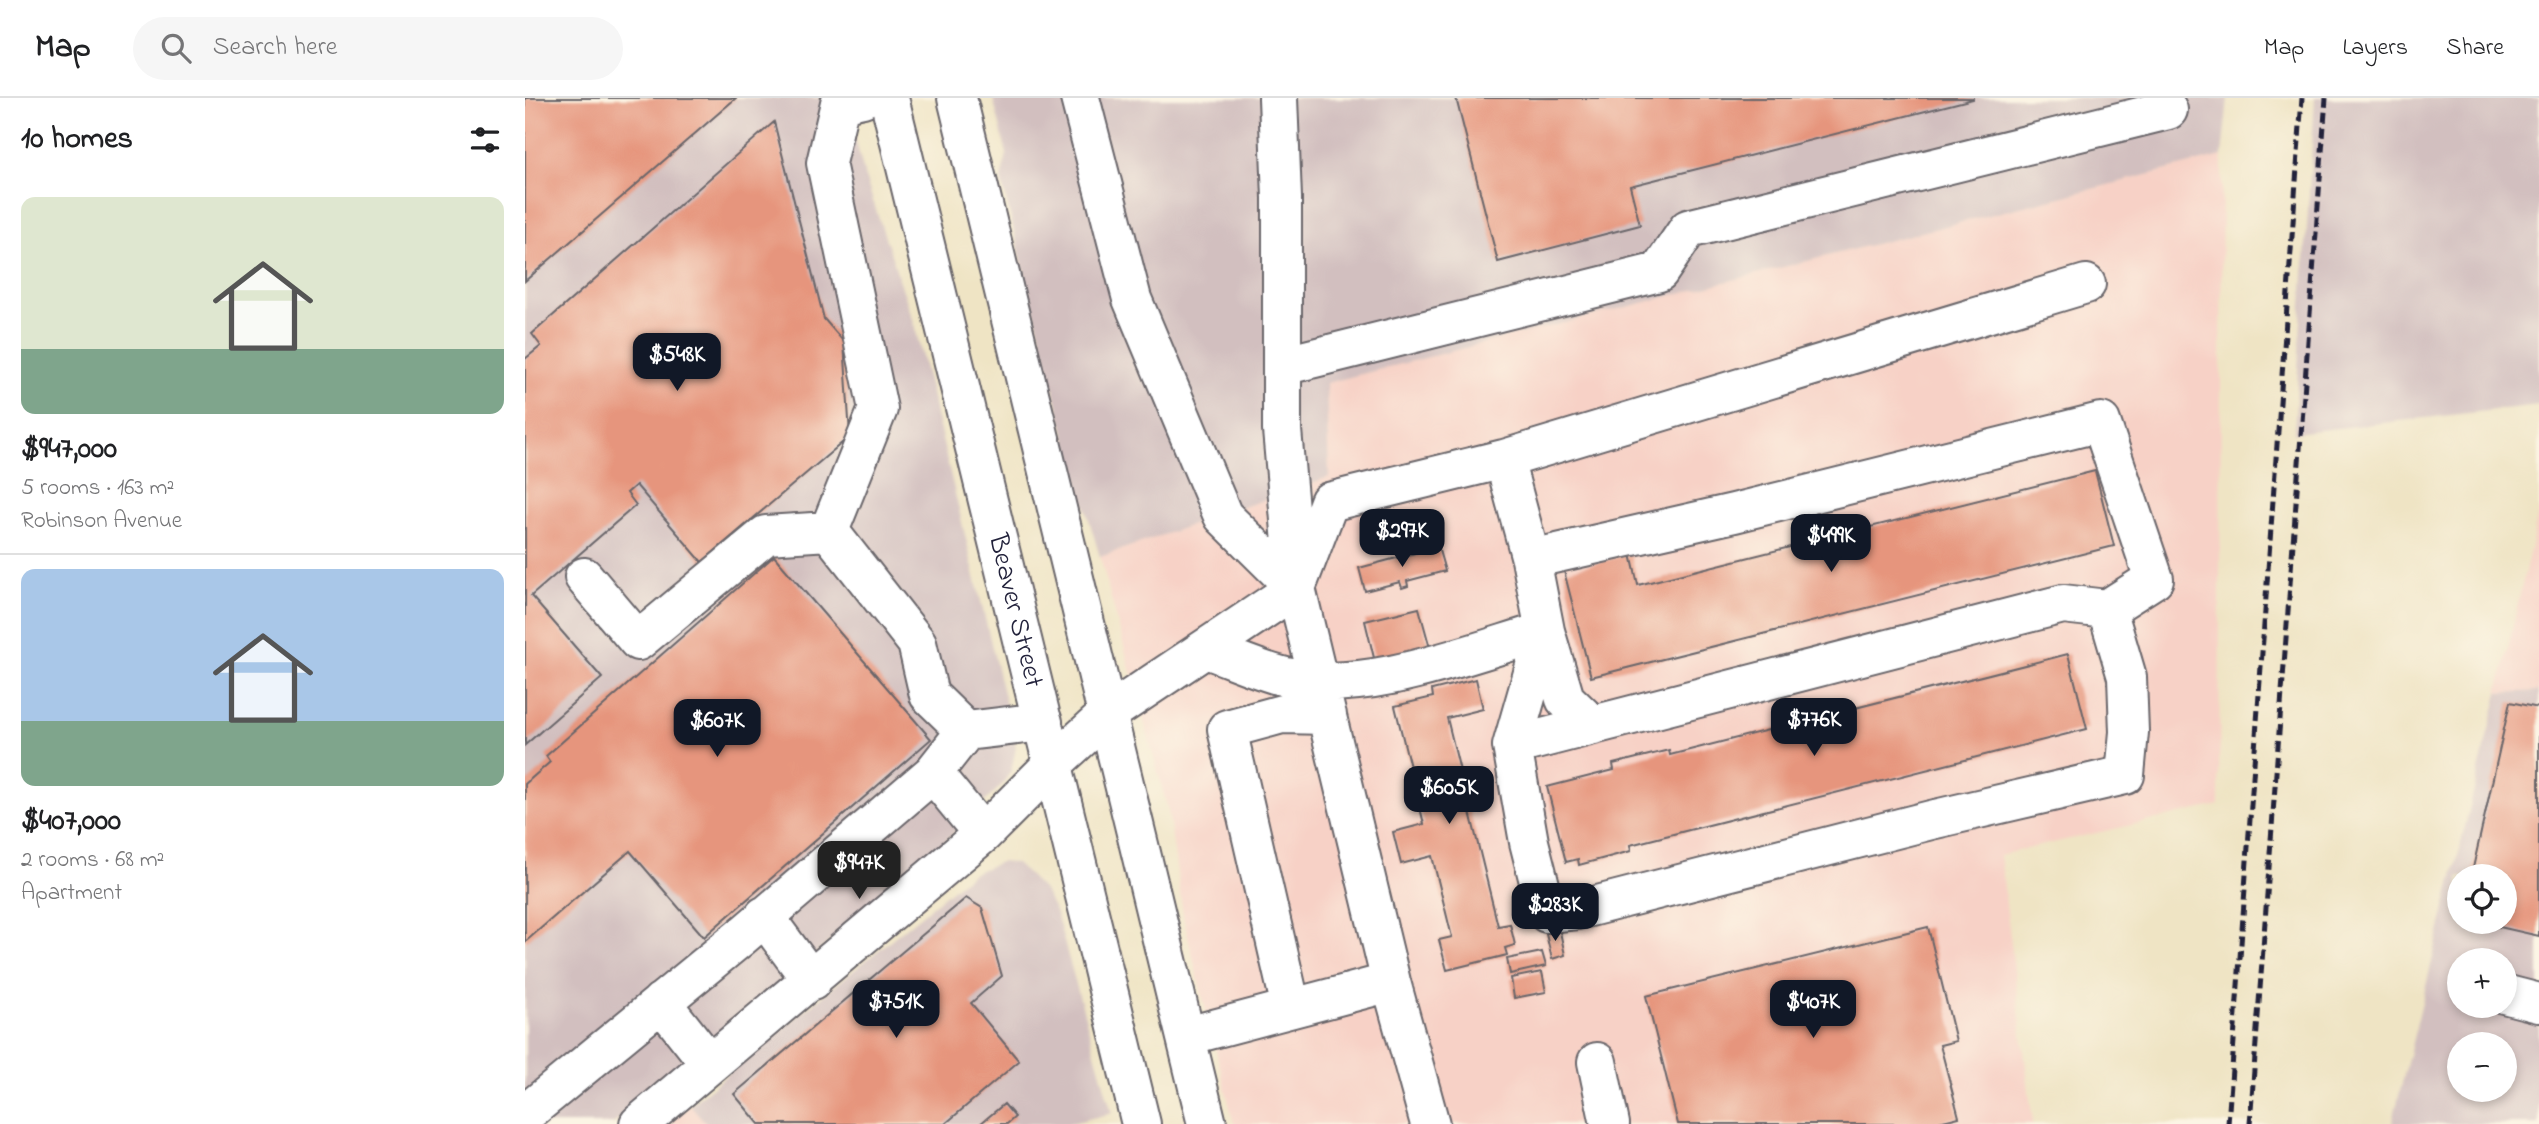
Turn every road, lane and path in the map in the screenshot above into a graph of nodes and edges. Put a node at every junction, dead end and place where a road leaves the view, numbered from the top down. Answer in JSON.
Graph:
{"nodes":[{"id":1,"x":888,"y":98,"type":"edge"},
{"id":2,"x":957,"y":98,"type":"edge"},
{"id":3,"x":1080,"y":98,"type":"edge"},
{"id":4,"x":1277,"y":98,"type":"edge"},
{"id":5,"x":851,"y":101,"type":"edge"},
{"id":6,"x":2168,"y":110,"type":"dead end"},
{"id":7,"x":2085,"y":284,"type":"dead end"},
{"id":8,"x":1282,"y":366,"type":"junction"},
{"id":9,"x":1504,"y":459,"type":"junction"},
{"id":10,"x":829,"y":531,"type":"junction"},
{"id":11,"x":1531,"y":559,"type":"junction"},
{"id":12,"x":584,"y":577,"type":"dead end"},
{"id":13,"x":1296,"y":588,"type":"junction"},
{"id":14,"x":2107,"y":609,"type":"junction"},
{"id":15,"x":1545,"y":631,"type":"junction"},
{"id":16,"x":1206,"y":649,"type":"junction"},
{"id":17,"x":1323,"y":698,"type":"junction"},
{"id":18,"x":1109,"y":713,"type":"junction"},
{"id":19,"x":1044,"y":722,"type":"junction"},
{"id":20,"x":1592,"y":725,"type":"junction"},
{"id":21,"x":966,"y":731,"type":"junction"},
{"id":22,"x":1512,"y":746,"type":"junction"},
{"id":23,"x":1054,"y":763,"type":"junction"},
{"id":24,"x":933,"y":773,"type":"junction"},
{"id":25,"x":983,"y":834,"type":"junction"},
{"id":26,"x":764,"y":916,"type":"junction"},
{"id":27,"x":811,"y":981,"type":"junction"},
{"id":28,"x":1391,"y":982,"type":"junction"},
{"id":29,"x":2517,"y":997,"type":"edge"},
{"id":30,"x":661,"y":1002,"type":"junction"},
{"id":31,"x":2539,"y":1003,"type":"edge"},
{"id":32,"x":1291,"y":1007,"type":"junction"},
{"id":33,"x":1187,"y":1036,"type":"junction"},
{"id":34,"x":1597,"y":1062,"type":"dead end"},
{"id":35,"x":710,"y":1064,"type":"junction"},
{"id":36,"x":525,"y":1114,"type":"edge"},
{"id":37,"x":639,"y":1124,"type":"edge"},
{"id":38,"x":1141,"y":1124,"type":"edge"},
{"id":39,"x":1207,"y":1124,"type":"edge"},
{"id":40,"x":1430,"y":1124,"type":"edge"},
{"id":41,"x":1611,"y":1124,"type":"edge"}],
"edges":[{"from":1,"to":19,"type":"main road","name":"Beaver Street"},
{"from":2,"to":18,"type":"main road"},
{"from":3,"to":13,"type":"main road"},
{"from":4,"to":8,"type":"main road"},
{"from":5,"to":10,"type":"main road"},
{"from":6,"to":8,"type":"main road"},
{"from":7,"to":9,"type":"main road"},
{"from":8,"to":13,"type":"main road"},
{"from":9,"to":11,"type":"main road"},
{"from":9,"to":13,"type":"main road"},
{"from":10,"to":12,"type":"main road"},
{"from":10,"to":21,"type":"main road"},
{"from":11,"to":14,"type":"main road"},
{"from":11,"to":15,"type":"main road"},
{"from":13,"to":16,"type":"main road"},
{"from":13,"to":17,"type":"main road"},
{"from":14,"to":20,"type":"main road"},
{"from":14,"to":22,"type":"main road"},
{"from":15,"to":17,"type":"main road"},
{"from":15,"to":20,"type":"main road"},
{"from":15,"to":22,"type":"main road"},
{"from":16,"to":17,"type":"main road"},
{"from":16,"to":18,"type":"main road"},
{"from":17,"to":28,"type":"main road"},
{"from":17,"to":32,"type":"main road"},
{"from":18,"to":23,"type":"main road"},
{"from":18,"to":33,"type":"main road"},
{"from":19,"to":21,"type":"main road"},
{"from":19,"to":23,"type":"main road","name":"Beaver Street"},
{"from":20,"to":22,"type":"main road"},
{"from":21,"to":24,"type":"main road"},
{"from":23,"to":25,"type":"main road"},
{"from":23,"to":38,"type":"main road","name":"Beaver Street"},
{"from":24,"to":25,"type":"main road"},
{"from":24,"to":26,"type":"main road"},
{"from":25,"to":27,"type":"main road"},
{"from":26,"to":27,"type":"main road"},
{"from":26,"to":30,"type":"main road"},
{"from":27,"to":35,"type":"main road"},
{"from":28,"to":32,"type":"main road"},
{"from":28,"to":40,"type":"main road"},
{"from":29,"to":31,"type":"main road"},
{"from":30,"to":35,"type":"main road"},
{"from":30,"to":36,"type":"main road"},
{"from":32,"to":33,"type":"main road"},
{"from":33,"to":39,"type":"main road"},
{"from":34,"to":41,"type":"main road"},
{"from":35,"to":37,"type":"main road"}]}
